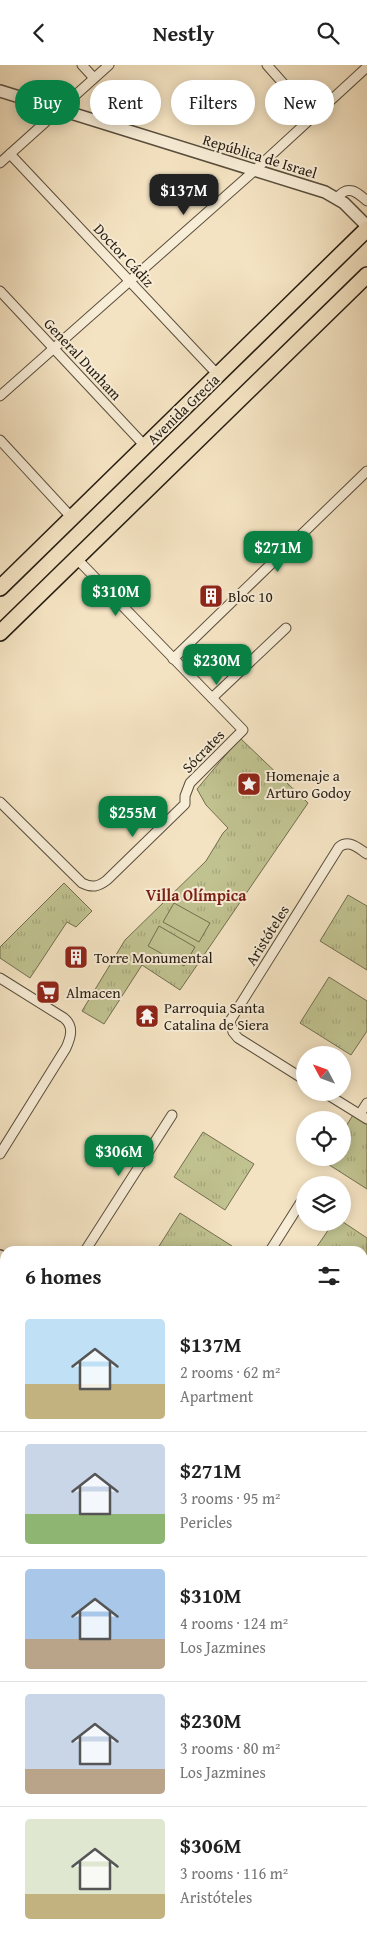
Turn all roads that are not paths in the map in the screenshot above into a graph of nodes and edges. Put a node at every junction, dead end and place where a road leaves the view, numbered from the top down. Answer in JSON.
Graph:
{"nodes":[{"id":1,"x":82,"y":65,"type":"edge"},
{"id":2,"x":109,"y":65,"type":"edge"},
{"id":3,"x":267,"y":65,"type":"edge"},
{"id":4,"x":367,"y":67,"type":"edge"},
{"id":5,"x":94,"y":78,"type":"junction"},
{"id":6,"x":280,"y":80,"type":"edge"},
{"id":7,"x":0,"y":91,"type":"edge"},
{"id":8,"x":80,"y":91,"type":"edge"},
{"id":9,"x":15,"y":96,"type":"edge"},
{"id":10,"x":334,"y":98,"type":"edge"},
{"id":11,"x":80,"y":115,"type":"edge"},
{"id":12,"x":42,"y":125,"type":"edge"},
{"id":13,"x":304,"y":125,"type":"edge"},
{"id":14,"x":10,"y":154,"type":"junction"},
{"id":15,"x":0,"y":163,"type":"edge"},
{"id":16,"x":255,"y":170,"type":"junction"},
{"id":17,"x":338,"y":198,"type":"junction"},
{"id":18,"x":367,"y":201,"type":"edge"},
{"id":19,"x":367,"y":228,"type":"edge"},
{"id":20,"x":367,"y":275,"type":"edge"},
{"id":21,"x":129,"y":280,"type":"junction"},
{"id":22,"x":0,"y":291,"type":"edge"},
{"id":23,"x":53,"y":348,"type":"junction"},
{"id":24,"x":218,"y":375,"type":"junction"},
{"id":25,"x":0,"y":396,"type":"edge"},
{"id":26,"x":0,"y":440,"type":"edge"},
{"id":27,"x":145,"y":446,"type":"junction"},
{"id":28,"x":367,"y":471,"type":"edge"},
{"id":29,"x":72,"y":517,"type":"junction"},
{"id":30,"x":76,"y":558,"type":"junction"},
{"id":31,"x":0,"y":588,"type":"edge"},
{"id":32,"x":286,"y":628,"type":"dead end"},
{"id":33,"x":0,"y":633,"type":"edge"},
{"id":34,"x":173,"y":659,"type":"junction"},
{"id":35,"x":212,"y":698,"type":"junction"},
{"id":36,"x":1,"y":805,"type":"edge"},
{"id":37,"x":367,"y":854,"type":"edge"},
{"id":38,"x":0,"y":978,"type":"edge"},
{"id":39,"x":296,"y":1074,"type":"edge"},
{"id":40,"x":338,"y":1101,"type":"edge"},
{"id":41,"x":367,"y":1103,"type":"edge"},
{"id":42,"x":172,"y":1115,"type":"dead end"},
{"id":43,"x":363,"y":1117,"type":"edge"},
{"id":44,"x":0,"y":1155,"type":"edge"},
{"id":45,"x":296,"y":1209,"type":"edge"},
{"id":46,"x":88,"y":1246,"type":"edge"},
{"id":47,"x":273,"y":1246,"type":"edge"}],
"edges":[{"from":1,"to":5,"type":"street"},
{"from":2,"to":5,"type":"street"},
{"from":3,"to":6,"type":"street"},
{"from":4,"to":10,"type":"street"},
{"from":5,"to":8,"type":"street"},
{"from":7,"to":9,"type":"street","name":"República de Israel"},
{"from":11,"to":16,"type":"street","name":"República de Israel"},
{"from":12,"to":14,"type":"street"},
{"from":13,"to":16,"type":"street"},
{"from":14,"to":15,"type":"street"},
{"from":14,"to":21,"type":"street","name":"Doctor Cádiz"},
{"from":16,"to":17,"type":"street","name":"República de Israel"},
{"from":16,"to":21,"type":"street"},
{"from":17,"to":18,"type":"street"},
{"from":17,"to":19,"type":"street","name":"República de Israel"},
{"from":19,"to":24,"type":"main road","name":"Avenida Grecia"},
{"from":20,"to":30,"type":"main road"},
{"from":21,"to":23,"type":"street"},
{"from":21,"to":24,"type":"street","name":"Doctor Cádiz"},
{"from":22,"to":23,"type":"street","name":"General Dunham"},
{"from":23,"to":25,"type":"street"},
{"from":23,"to":27,"type":"street","name":"General Dunham"},
{"from":24,"to":27,"type":"main road","name":"Avenida Grecia"},
{"from":26,"to":29,"type":"street"},
{"from":27,"to":29,"type":"main road","name":"Avenida Grecia"},
{"from":28,"to":34,"type":"street"},
{"from":29,"to":31,"type":"main road","name":"Avenida Grecia"},
{"from":30,"to":33,"type":"main road"},
{"from":30,"to":34,"type":"street"},
{"from":32,"to":35,"type":"street"},
{"from":34,"to":35,"type":"street"},
{"from":35,"to":36,"type":"street","name":"Sócrates"},
{"from":37,"to":39,"type":"street","name":"Aristóteles"},
{"from":38,"to":44,"type":"street"},
{"from":40,"to":43,"type":"street"},
{"from":41,"to":43,"type":"street"},
{"from":42,"to":46,"type":"street"},
{"from":45,"to":47,"type":"street"}]}
